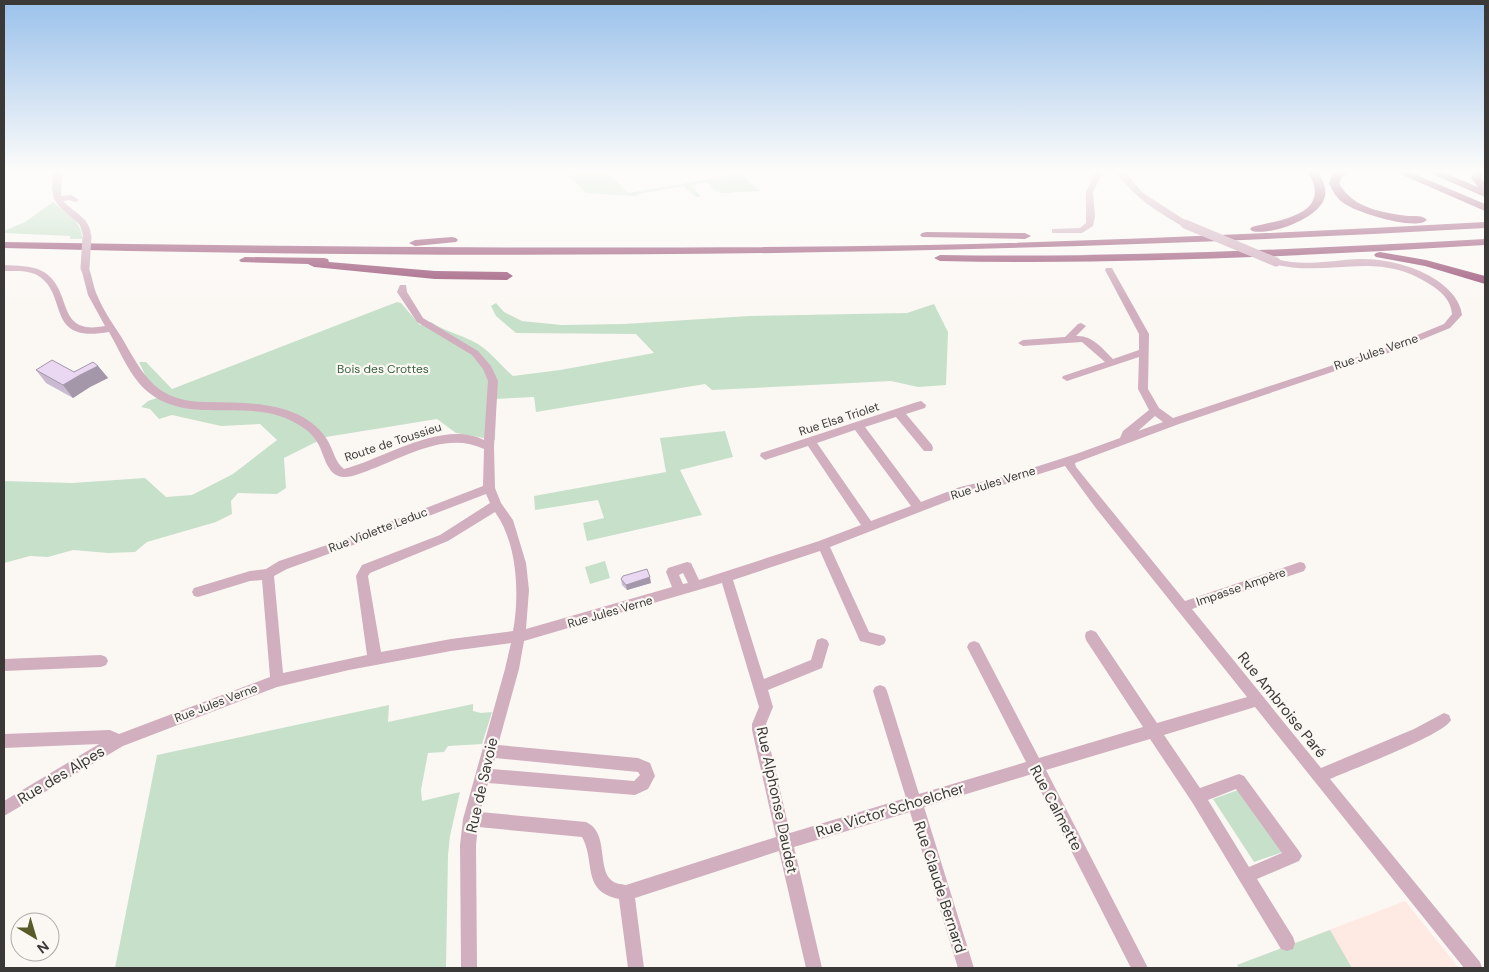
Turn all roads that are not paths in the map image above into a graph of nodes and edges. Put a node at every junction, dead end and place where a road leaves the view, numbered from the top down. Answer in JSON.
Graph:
{"nodes":[{"id":1,"x":75,"y":215,"type":"edge"},
{"id":2,"x":1089,"y":215,"type":"edge"},
{"id":3,"x":1171,"y":215,"type":"edge"},
{"id":4,"x":1303,"y":215,"type":"edge"},
{"id":5,"x":1386,"y":215,"type":"edge"},
{"id":6,"x":1485,"y":216,"type":"edge"},
{"id":7,"x":1422,"y":220,"type":"junction"},
{"id":8,"x":1485,"y":226,"type":"edge"},
{"id":9,"x":1256,"y":229,"type":"junction"},
{"id":10,"x":1485,"y":233,"type":"edge"},
{"id":11,"x":1054,"y":234,"type":"junction"},
{"id":12,"x":926,"y":235,"type":"dead end"},
{"id":13,"x":452,"y":240,"type":"dead end"},
{"id":14,"x":1485,"y":242,"type":"edge"},
{"id":15,"x":4,"y":245,"type":"edge"},
{"id":16,"x":316,"y":250,"type":"junction"},
{"id":17,"x":820,"y":250,"type":"junction"},
{"id":18,"x":1311,"y":252,"type":"junction"},
{"id":19,"x":4,"y":256,"type":"edge"},
{"id":20,"x":937,"y":258,"type":"junction"},
{"id":21,"x":281,"y":260,"type":"junction"},
{"id":22,"x":1042,"y":260,"type":"junction"},
{"id":23,"x":4,"y":268,"type":"edge"},
{"id":24,"x":946,"y":268,"type":"dead end"},
{"id":25,"x":1109,"y":270,"type":"dead end"},
{"id":26,"x":507,"y":276,"type":"dead end"},
{"id":27,"x":1485,"y":280,"type":"edge"},
{"id":28,"x":403,"y":287,"type":"dead end"},
{"id":29,"x":1081,"y":326,"type":"dead end"},
{"id":30,"x":111,"y":328,"type":"junction"},
{"id":31,"x":1071,"y":339,"type":"junction"},
{"id":32,"x":1023,"y":343,"type":"dead end"},
{"id":33,"x":1143,"y":352,"type":"junction"},
{"id":34,"x":1112,"y":363,"type":"junction"},
{"id":35,"x":1067,"y":378,"type":"dead end"},
{"id":36,"x":921,"y":405,"type":"dead end"},
{"id":37,"x":1154,"y":411,"type":"junction"},
{"id":38,"x":899,"y":413,"type":"junction"},
{"id":39,"x":1171,"y":422,"type":"junction"},
{"id":40,"x":858,"y":426,"type":"junction"},
{"id":41,"x":1124,"y":440,"type":"junction"},
{"id":42,"x":811,"y":442,"type":"junction"},
{"id":43,"x":489,"y":447,"type":"junction"},
{"id":44,"x":928,"y":448,"type":"dead end"},
{"id":45,"x":765,"y":456,"type":"dead end"},
{"id":46,"x":1069,"y":460,"type":"junction"},
{"id":47,"x":488,"y":488,"type":"junction"},
{"id":48,"x":496,"y":506,"type":"junction"},
{"id":49,"x":919,"y":508,"type":"junction"},
{"id":50,"x":869,"y":527,"type":"junction"},
{"id":51,"x":822,"y":545,"type":"junction"},
{"id":52,"x":1300,"y":567,"type":"dead end"},
{"id":53,"x":268,"y":574,"type":"junction"},
{"id":54,"x":726,"y":578,"type":"junction"},
{"id":55,"x":695,"y":586,"type":"junction"},
{"id":56,"x":680,"y":591,"type":"junction"},
{"id":57,"x":198,"y":592,"type":"dead end"},
{"id":58,"x":1183,"y":607,"type":"junction"},
{"id":59,"x":519,"y":635,"type":"junction"},
{"id":60,"x":1091,"y":636,"type":"dead end"},
{"id":61,"x":879,"y":640,"type":"dead end"},
{"id":62,"x":822,"y":644,"type":"dead end"},
{"id":63,"x":974,"y":647,"type":"dead end"},
{"id":64,"x":374,"y":659,"type":"junction"},
{"id":65,"x":101,"y":661,"type":"dead end"},
{"id":66,"x":4,"y":665,"type":"edge"},
{"id":67,"x":277,"y":681,"type":"junction"},
{"id":68,"x":760,"y":687,"type":"junction"},
{"id":69,"x":880,"y":691,"type":"dead end"},
{"id":70,"x":1257,"y":700,"type":"junction"},
{"id":71,"x":1444,"y":720,"type":"dead end"},
{"id":72,"x":1154,"y":731,"type":"junction"},
{"id":73,"x":4,"y":741,"type":"edge"},
{"id":74,"x":118,"y":741,"type":"junction"},
{"id":75,"x":489,"y":751,"type":"junction"},
{"id":76,"x":1034,"y":767,"type":"junction"},
{"id":77,"x":483,"y":775,"type":"junction"},
{"id":78,"x":1319,"y":776,"type":"junction"},
{"id":79,"x":1197,"y":797,"type":"junction"},
{"id":80,"x":913,"y":803,"type":"junction"},
{"id":81,"x":4,"y":809,"type":"edge"},
{"id":82,"x":471,"y":820,"type":"junction"},
{"id":83,"x":786,"y":842,"type":"junction"},
{"id":84,"x":1246,"y":876,"type":"junction"},
{"id":85,"x":626,"y":893,"type":"junction"},
{"id":86,"x":1287,"y":942,"type":"dead end"},
{"id":87,"x":469,"y":968,"type":"edge"},
{"id":88,"x":636,"y":968,"type":"edge"},
{"id":89,"x":814,"y":968,"type":"edge"},
{"id":90,"x":966,"y":968,"type":"edge"},
{"id":91,"x":1140,"y":968,"type":"edge"},
{"id":92,"x":1474,"y":968,"type":"edge"}],
"edges":[{"from":1,"to":30,"type":"street","name":"Route de Toussieu","bridge":true},
{"from":2,"to":11,"type":"street"},
{"from":3,"to":39,"type":"street","name":"Rue Jules Verne","bridge":true},
{"from":4,"to":9,"type":"highway"},
{"from":5,"to":7,"type":"highway"},
{"from":6,"to":7,"type":"highway"},
{"from":7,"to":9,"type":"highway"},
{"from":8,"to":17,"type":"highway"},
{"from":9,"to":11,"type":"highway"},
{"from":10,"to":20,"type":"highway"},
{"from":11,"to":12,"type":"highway"},
{"from":11,"to":17,"type":"highway"},
{"from":13,"to":16,"type":"highway"},
{"from":14,"to":18,"type":"highway"},
{"from":15,"to":16,"type":"highway"},
{"from":16,"to":17,"type":"highway"},
{"from":18,"to":22,"type":"highway"},
{"from":18,"to":27,"type":"highway"},
{"from":19,"to":21,"type":"highway"},
{"from":20,"to":21,"type":"highway"},
{"from":20,"to":22,"type":"highway"},
{"from":21,"to":26,"type":"highway"},
{"from":22,"to":24,"type":"highway"},
{"from":23,"to":30,"type":"street"},
{"from":25,"to":33,"type":"street"},
{"from":28,"to":43,"type":"street"},
{"from":29,"to":31,"type":"street"},
{"from":30,"to":43,"type":"street","name":"Route de Toussieu"},
{"from":31,"to":32,"type":"street"},
{"from":31,"to":34,"type":"street"},
{"from":33,"to":34,"type":"street"},
{"from":33,"to":37,"type":"street"},
{"from":34,"to":35,"type":"street"},
{"from":36,"to":38,"type":"street","name":"Rue Elsa Triolet"},
{"from":37,"to":39,"type":"street"},
{"from":37,"to":41,"type":"street"},
{"from":38,"to":40,"type":"street","name":"Rue Elsa Triolet"},
{"from":38,"to":44,"type":"street"},
{"from":39,"to":41,"type":"street","name":"Rue Jules Verne"},
{"from":40,"to":42,"type":"street","name":"Rue Elsa Triolet"},
{"from":40,"to":49,"type":"street"},
{"from":41,"to":46,"type":"street","name":"Rue Jules Verne"},
{"from":42,"to":45,"type":"street","name":"Rue Elsa Triolet"},
{"from":42,"to":50,"type":"street"},
{"from":43,"to":47,"type":"street"},
{"from":46,"to":49,"type":"street","name":"Rue Jules Verne"},
{"from":46,"to":58,"type":"street","name":"Rue Ambroise Paré"},
{"from":47,"to":48,"type":"street"},
{"from":47,"to":53,"type":"street","name":"Rue Violette Leduc"},
{"from":48,"to":59,"type":"street"},
{"from":48,"to":64,"type":"street"},
{"from":49,"to":50,"type":"street","name":"Rue Jules Verne"},
{"from":50,"to":51,"type":"street","name":"Rue Jules Verne"},
{"from":51,"to":54,"type":"street","name":"Rue Jules Verne"},
{"from":51,"to":61,"type":"street"},
{"from":52,"to":58,"type":"street","name":"Impasse Ampère"},
{"from":53,"to":57,"type":"street","name":"Rue Violette Leduc"},
{"from":53,"to":67,"type":"street"},
{"from":54,"to":55,"type":"street","name":"Rue Jules Verne"},
{"from":54,"to":68,"type":"street","name":"Rue Alphonse Daudet"},
{"from":55,"to":56,"type":"street","name":"Rue Jules Verne"},
{"from":55,"to":56,"type":"street"},
{"from":56,"to":59,"type":"street","name":"Rue Jules Verne"},
{"from":58,"to":70,"type":"street","name":"Rue Ambroise Paré"},
{"from":59,"to":64,"type":"street","name":"Rue Jules Verne"},
{"from":59,"to":75,"type":"street","name":"Rue de Savoie"},
{"from":60,"to":72,"type":"street"},
{"from":62,"to":68,"type":"street"},
{"from":63,"to":76,"type":"street","name":"Rue Calmette"},
{"from":64,"to":67,"type":"street","name":"Rue Jules Verne"},
{"from":65,"to":66,"type":"street"},
{"from":67,"to":74,"type":"street","name":"Rue Jules Verne"},
{"from":68,"to":83,"type":"street","name":"Rue Alphonse Daudet"},
{"from":69,"to":80,"type":"street","name":"Rue Claude Bernard"},
{"from":70,"to":72,"type":"street","name":"Rue Victor Schoelcher"},
{"from":70,"to":78,"type":"street","name":"Rue Ambroise Paré"},
{"from":71,"to":78,"type":"street"},
{"from":72,"to":76,"type":"street","name":"Rue Victor Schoelcher"},
{"from":72,"to":79,"type":"street"},
{"from":73,"to":74,"type":"street"},
{"from":74,"to":81,"type":"street","name":"Rue des Alpes"},
{"from":75,"to":77,"type":"street","name":"Rue de Savoie"},
{"from":75,"to":77,"type":"street"},
{"from":76,"to":80,"type":"street","name":"Rue Victor Schoelcher"},
{"from":76,"to":91,"type":"street","name":"Rue Calmette"},
{"from":77,"to":82,"type":"street","name":"Rue de Savoie"},
{"from":78,"to":92,"type":"street","name":"Rue Ambroise Paré"},
{"from":79,"to":84,"type":"street"},
{"from":79,"to":84,"type":"street"},
{"from":80,"to":83,"type":"street","name":"Rue Victor Schoelcher"},
{"from":80,"to":90,"type":"street","name":"Rue Claude Bernard"},
{"from":82,"to":85,"type":"street"},
{"from":82,"to":87,"type":"street","name":"Rue de Savoie"},
{"from":83,"to":85,"type":"street","name":"Rue Victor Schoelcher"},
{"from":83,"to":89,"type":"street","name":"Rue Alphonse Daudet"},
{"from":84,"to":86,"type":"street"},
{"from":85,"to":88,"type":"street"}]}
